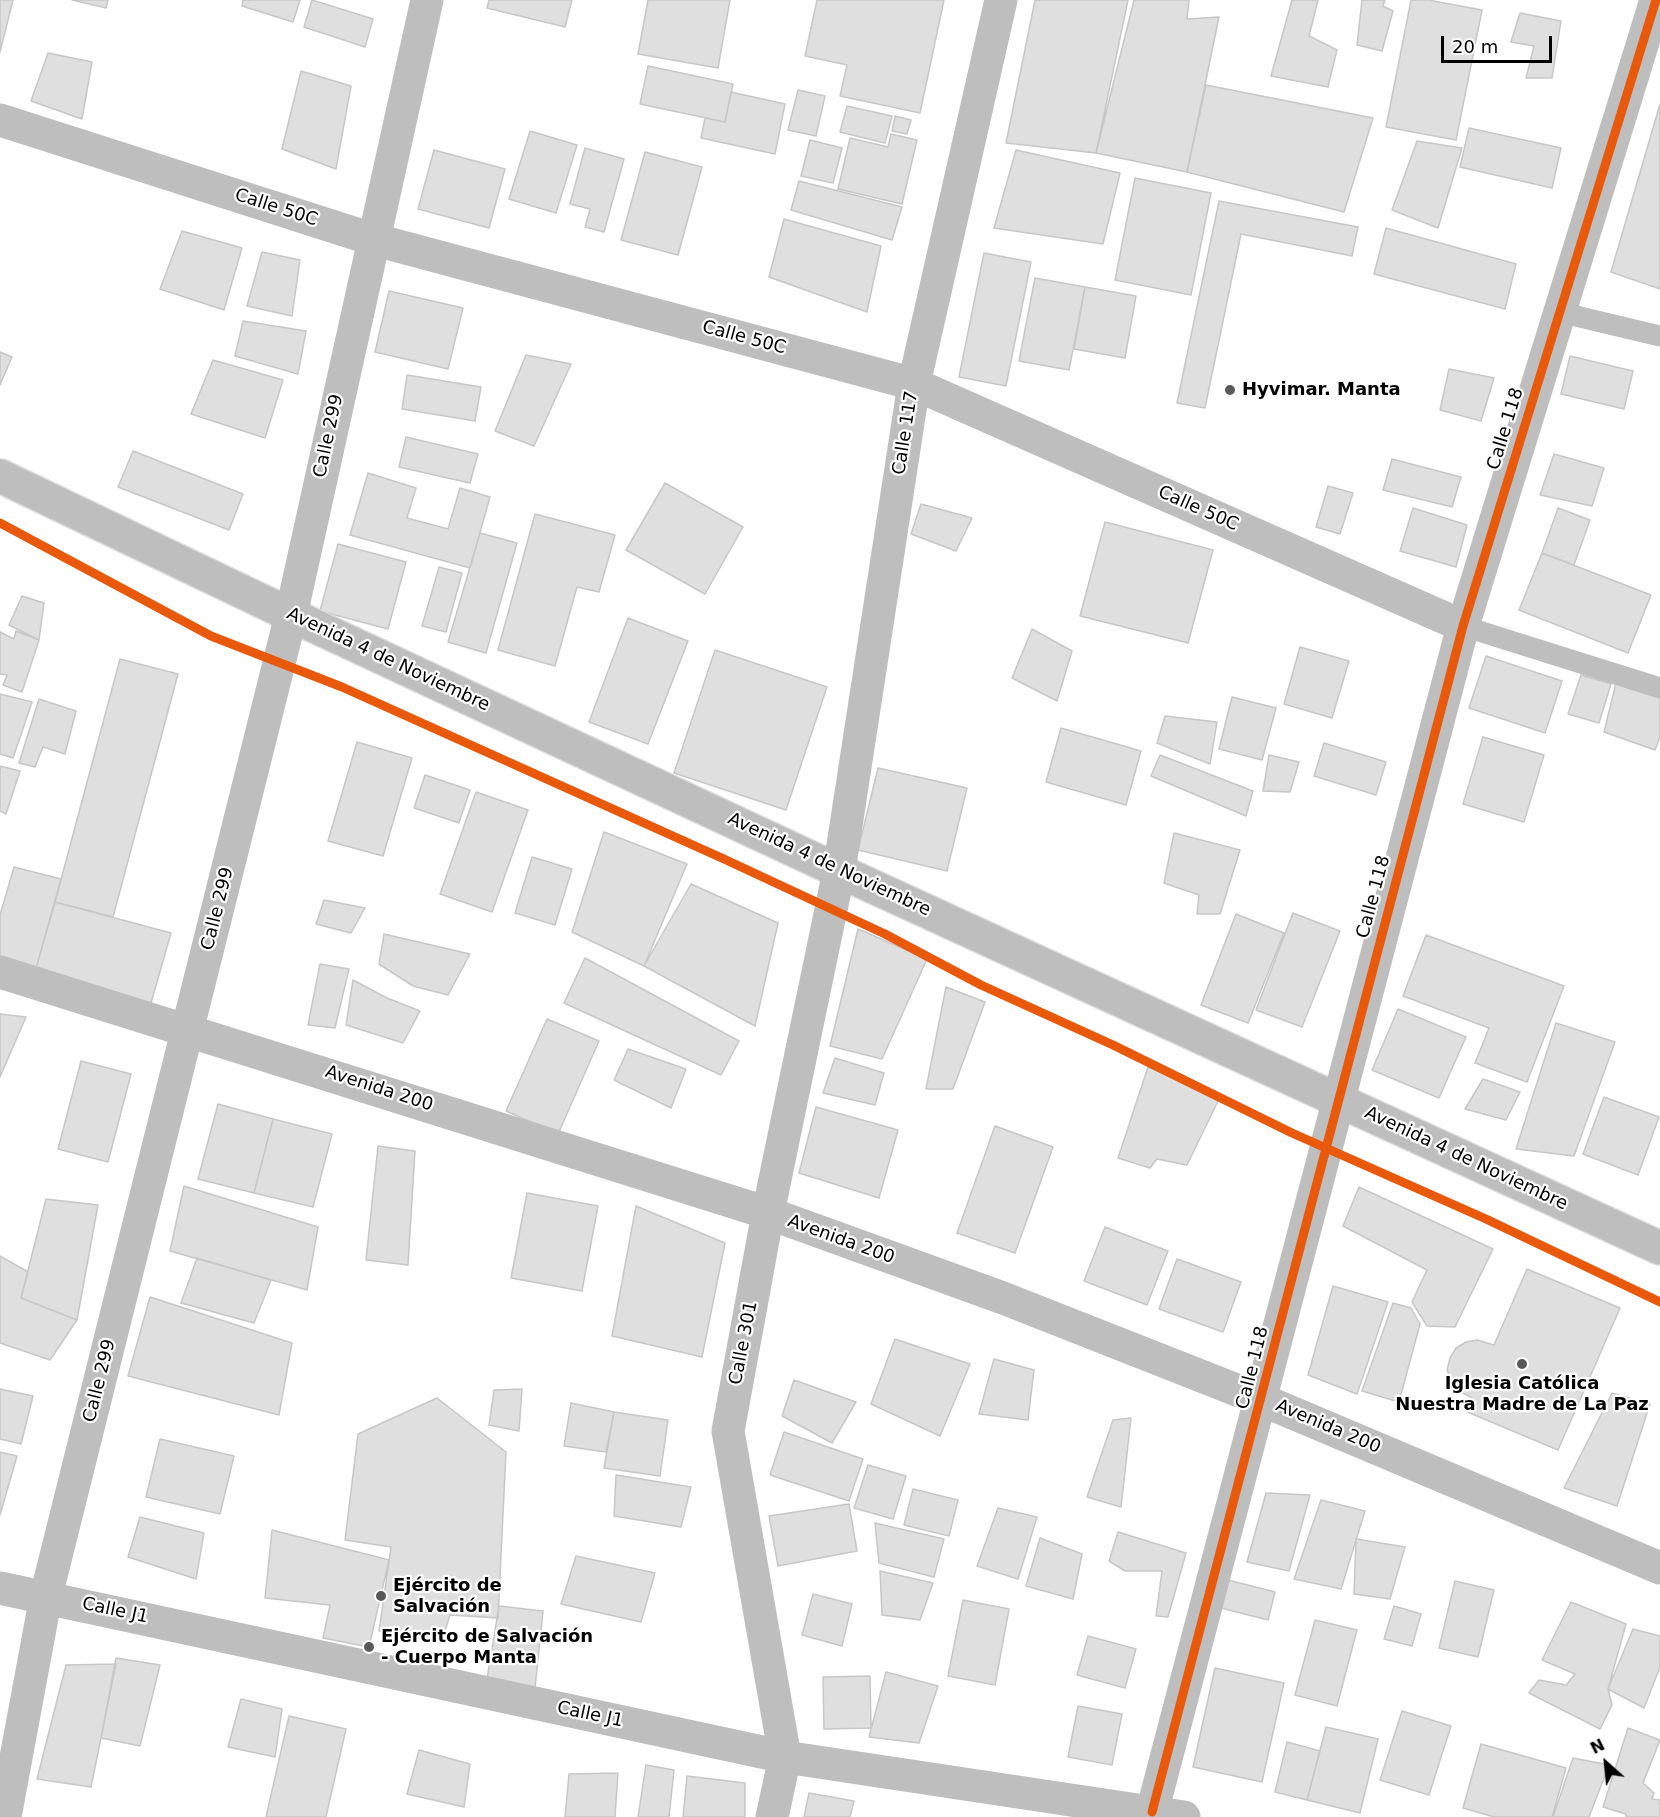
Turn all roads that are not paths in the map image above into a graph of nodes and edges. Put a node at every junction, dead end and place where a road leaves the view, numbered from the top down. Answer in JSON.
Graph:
{"nodes":[{"id":1,"x":427,"y":0,"type":"edge"},
{"id":2,"x":1001,"y":0,"type":"edge"},
{"id":3,"x":1656,"y":0,"type":"edge"},
{"id":4,"x":0,"y":120,"type":"edge"},
{"id":5,"x":372,"y":238,"type":"junction"},
{"id":6,"x":1559,"y":312,"type":"junction"},
{"id":7,"x":1660,"y":336,"type":"edge"},
{"id":8,"x":914,"y":384,"type":"junction"},
{"id":9,"x":0,"y":476,"type":"edge"},
{"id":10,"x":291,"y":615,"type":"junction"},
{"id":11,"x":1463,"y":626,"type":"junction"},
{"id":12,"x":1660,"y":688,"type":"edge"},
{"id":13,"x":839,"y":870,"type":"junction"},
{"id":14,"x":0,"y":972,"type":"edge"},
{"id":15,"x":188,"y":1029,"type":"junction"},
{"id":16,"x":1337,"y":1100,"type":"junction"},
{"id":17,"x":768,"y":1213,"type":"junction"},
{"id":18,"x":1660,"y":1248,"type":"edge"},
{"id":19,"x":1262,"y":1400,"type":"junction"},
{"id":20,"x":1660,"y":1568,"type":"edge"},
{"id":21,"x":0,"y":1588,"type":"edge"},
{"id":22,"x":46,"y":1596,"type":"junction"},
{"id":23,"x":785,"y":1757,"type":"junction"},
{"id":24,"x":1152,"y":1812,"type":"junction"},
{"id":25,"x":5,"y":1817,"type":"edge"},
{"id":26,"x":772,"y":1817,"type":"edge"},
{"id":27,"x":1184,"y":1817,"type":"edge"}],
"edges":[{"from":1,"to":5,"type":"street","name":"Calle 299"},
{"from":2,"to":8,"type":"street","name":"Calle 117"},
{"from":3,"to":6,"type":"street","name":"Calle 118"},
{"from":4,"to":5,"type":"street","name":"Calle 50C"},
{"from":5,"to":8,"type":"street","name":"Calle 50C"},
{"from":5,"to":10,"type":"street","name":"Calle 299"},
{"from":6,"to":7,"type":"lane"},
{"from":6,"to":11,"type":"street","name":"Calle 118"},
{"from":8,"to":11,"type":"street","name":"Calle 50C"},
{"from":8,"to":13,"type":"street","name":"Calle 117"},
{"from":9,"to":10,"type":"street","name":"Avenida 4 de Noviembre"},
{"from":10,"to":13,"type":"street","name":"Avenida 4 de Noviembre"},
{"from":10,"to":15,"type":"street","name":"Calle 299"},
{"from":11,"to":12,"type":"lane"},
{"from":11,"to":16,"type":"street","name":"Calle 118"},
{"from":13,"to":16,"type":"street","name":"Avenida 4 de Noviembre"},
{"from":13,"to":17,"type":"street","name":"Calle 301"},
{"from":14,"to":15,"type":"street","name":"Avenida 200"},
{"from":15,"to":17,"type":"street","name":"Avenida 200"},
{"from":15,"to":22,"type":"street","name":"Calle 299"},
{"from":16,"to":18,"type":"street","name":"Avenida 4 de Noviembre"},
{"from":16,"to":19,"type":"street","name":"Calle 118"},
{"from":17,"to":19,"type":"street","name":"Avenida 200"},
{"from":17,"to":23,"type":"street","name":"Calle 301"},
{"from":19,"to":20,"type":"street","name":"Avenida 200"},
{"from":19,"to":24,"type":"street","name":"Calle 118"},
{"from":21,"to":22,"type":"street","name":"Calle J1"},
{"from":22,"to":23,"type":"street","name":"Calle J1"},
{"from":22,"to":25,"type":"street","name":"Calle 299"},
{"from":23,"to":24,"type":"street","name":"Calle J1"},
{"from":23,"to":26,"type":"street","name":"Calle 301"},
{"from":24,"to":27,"type":"street","name":"Calle J1"}]}
